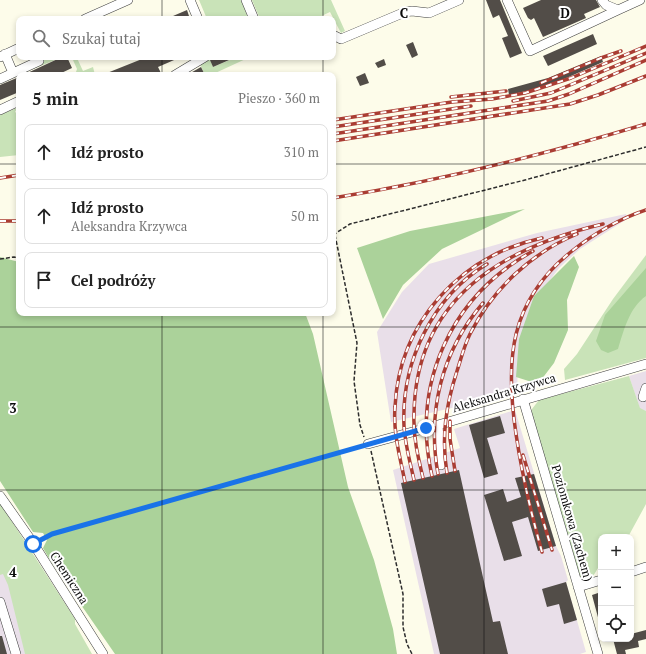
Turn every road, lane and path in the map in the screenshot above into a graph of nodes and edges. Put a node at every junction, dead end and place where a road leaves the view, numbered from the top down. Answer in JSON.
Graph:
{"nodes":[{"id":1,"x":128,"y":0,"type":"edge"},
{"id":2,"x":190,"y":0,"type":"edge"},
{"id":3,"x":246,"y":0,"type":"edge"},
{"id":4,"x":459,"y":0,"type":"edge"},
{"id":5,"x":507,"y":0,"type":"edge"},
{"id":6,"x":602,"y":0,"type":"edge"},
{"id":7,"x":640,"y":0,"type":"edge"},
{"id":8,"x":618,"y":10,"type":"junction"},
{"id":9,"x":92,"y":16,"type":"edge"},
{"id":10,"x":197,"y":16,"type":"edge"},
{"id":11,"x":253,"y":16,"type":"edge"},
{"id":12,"x":336,"y":37,"type":"edge"},
{"id":13,"x":16,"y":49,"type":"edge"},
{"id":14,"x":2,"y":55,"type":"edge"},
{"id":15,"x":200,"y":60,"type":"edge"},
{"id":16,"x":39,"y":61,"type":"dead end"},
{"id":17,"x":180,"y":72,"type":"edge"},
{"id":18,"x":13,"y":73,"type":"junction"},
{"id":19,"x":0,"y":79,"type":"edge"},
{"id":20,"x":16,"y":103,"type":"edge"},
{"id":21,"x":0,"y":110,"type":"edge"},
{"id":22,"x":646,"y":147,"type":"edge"},
{"id":23,"x":336,"y":233,"type":"edge"},
{"id":24,"x":16,"y":257,"type":"edge"},
{"id":25,"x":0,"y":259,"type":"edge"},
{"id":26,"x":646,"y":364,"type":"edge"},
{"id":27,"x":646,"y":388,"type":"edge"},
{"id":28,"x":643,"y":397,"type":"dead end"},
{"id":29,"x":523,"y":399,"type":"junction"},
{"id":30,"x":438,"y":425,"type":"junction"},
{"id":31,"x":368,"y":444,"type":"joint"},
{"id":32,"x":441,"y":465,"type":"dead end"},
{"id":33,"x":0,"y":496,"type":"edge"},
{"id":34,"x":33,"y":544,"type":"junction"},
{"id":35,"x":646,"y":567,"type":"edge"},
{"id":36,"x":634,"y":571,"type":"edge"},
{"id":37,"x":598,"y":581,"type":"edge"},
{"id":38,"x":578,"y":587,"type":"junction"},
{"id":39,"x":0,"y":602,"type":"edge"},
{"id":40,"x":595,"y":653,"type":"edge"},
{"id":41,"x":16,"y":654,"type":"edge"},
{"id":42,"x":103,"y":654,"type":"edge"}],
"edges":[{"from":1,"to":9,"type":"street"},
{"from":2,"to":10,"type":"street"},
{"from":3,"to":11,"type":"street"},
{"from":4,"to":12,"type":"street"},
{"from":5,"to":8,"type":"street"},
{"from":6,"to":8,"type":"street"},
{"from":7,"to":8,"type":"street"},
{"from":13,"to":14,"type":"street"},
{"from":14,"to":18,"type":"street"},
{"from":15,"to":17,"type":"street"},
{"from":16,"to":18,"type":"street"},
{"from":18,"to":19,"type":"street"},
{"from":20,"to":21,"type":"street"},
{"from":22,"to":23,"type":"path"},
{"from":24,"to":25,"type":"path"},
{"from":26,"to":29,"type":"street","name":"Aleksandra Krzywca"},
{"from":27,"to":28,"type":"street"},
{"from":29,"to":30,"type":"street","name":"Aleksandra Krzywca"},
{"from":29,"to":38,"type":"street","name":"Poziomkowa (Zachem)"},
{"from":30,"to":31,"type":"street","name":"Aleksandra Krzywca"},
{"from":30,"to":32,"type":"street"},
{"from":31,"to":34,"type":"path"},
{"from":33,"to":34,"type":"street","name":"Chemiczna"},
{"from":34,"to":42,"type":"street","name":"Chemiczna"},
{"from":35,"to":36,"type":"street"},
{"from":37,"to":38,"type":"street"},
{"from":38,"to":40,"type":"street","name":"Poziomkowa (Zachem)"},
{"from":39,"to":41,"type":"street"}]}
